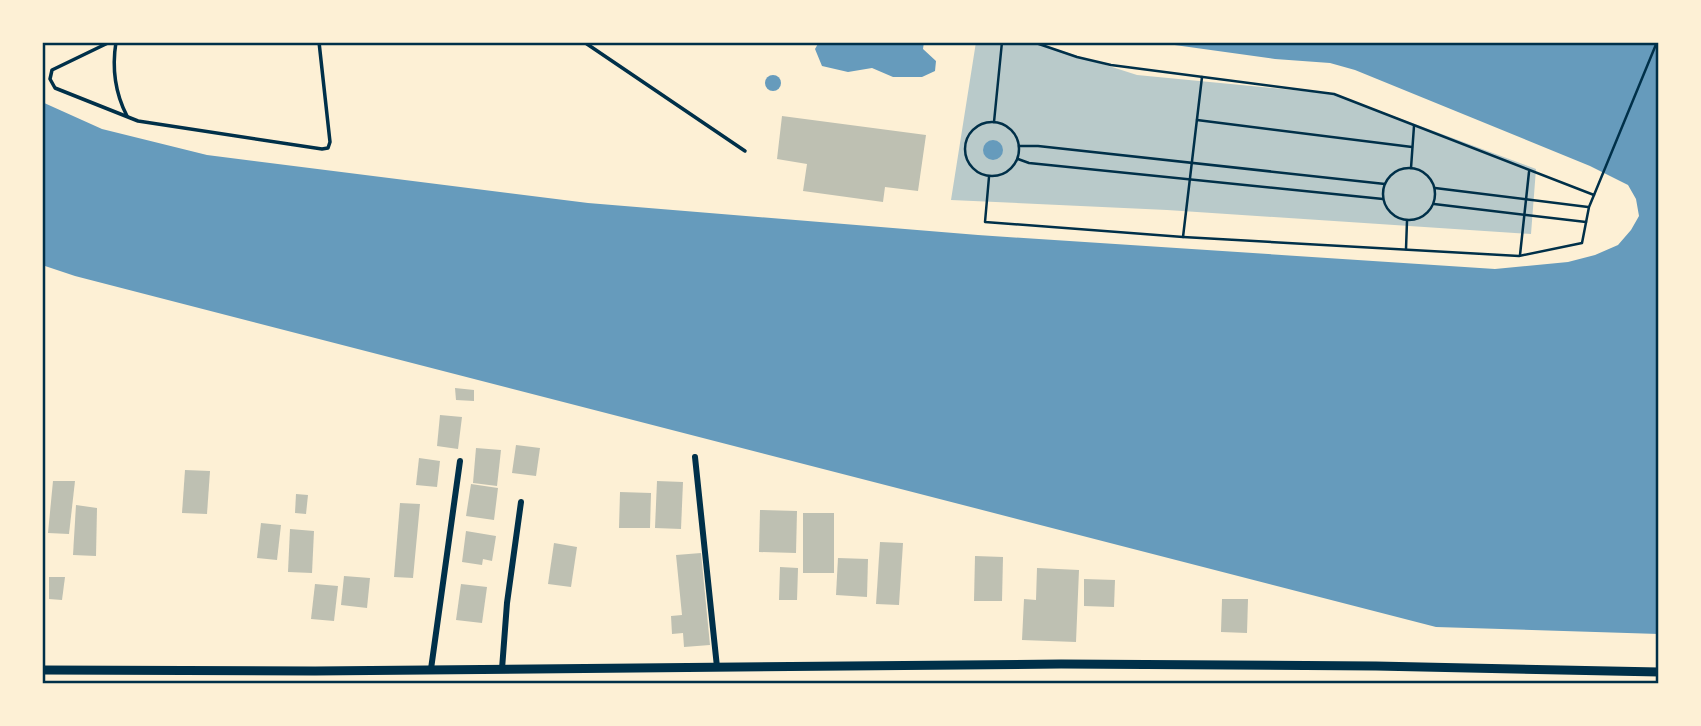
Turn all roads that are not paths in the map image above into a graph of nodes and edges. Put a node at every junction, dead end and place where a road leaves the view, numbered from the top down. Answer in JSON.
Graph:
{"nodes":[{"id":1,"x":110,"y":42,"type":"edge"},
{"id":2,"x":116,"y":42,"type":"edge"},
{"id":3,"x":319,"y":42,"type":"edge"},
{"id":4,"x":584,"y":42,"type":"edge"},
{"id":5,"x":128,"y":118,"type":"junction"},
{"id":6,"x":745,"y":151,"type":"dead end"},
{"id":7,"x":695,"y":457,"type":"dead end"},
{"id":8,"x":460,"y":461,"type":"dead end"},
{"id":9,"x":521,"y":502,"type":"dead end"},
{"id":10,"x":717,"y":667,"type":"junction"},
{"id":11,"x":431,"y":669,"type":"junction"},
{"id":12,"x":502,"y":669,"type":"junction"},
{"id":13,"x":42,"y":670,"type":"edge"},
{"id":14,"x":1659,"y":672,"type":"edge"}],
"edges":[{"from":1,"to":5,"type":"lane"},
{"from":2,"to":5,"type":"lane"},
{"from":3,"to":5,"type":"lane"},
{"from":4,"to":6,"type":"lane"},
{"from":7,"to":10,"type":"street"},
{"from":8,"to":11,"type":"street"},
{"from":9,"to":12,"type":"street"},
{"from":10,"to":12,"type":"main road"},
{"from":10,"to":14,"type":"main road"},
{"from":11,"to":12,"type":"main road"},
{"from":11,"to":13,"type":"main road"}]}
